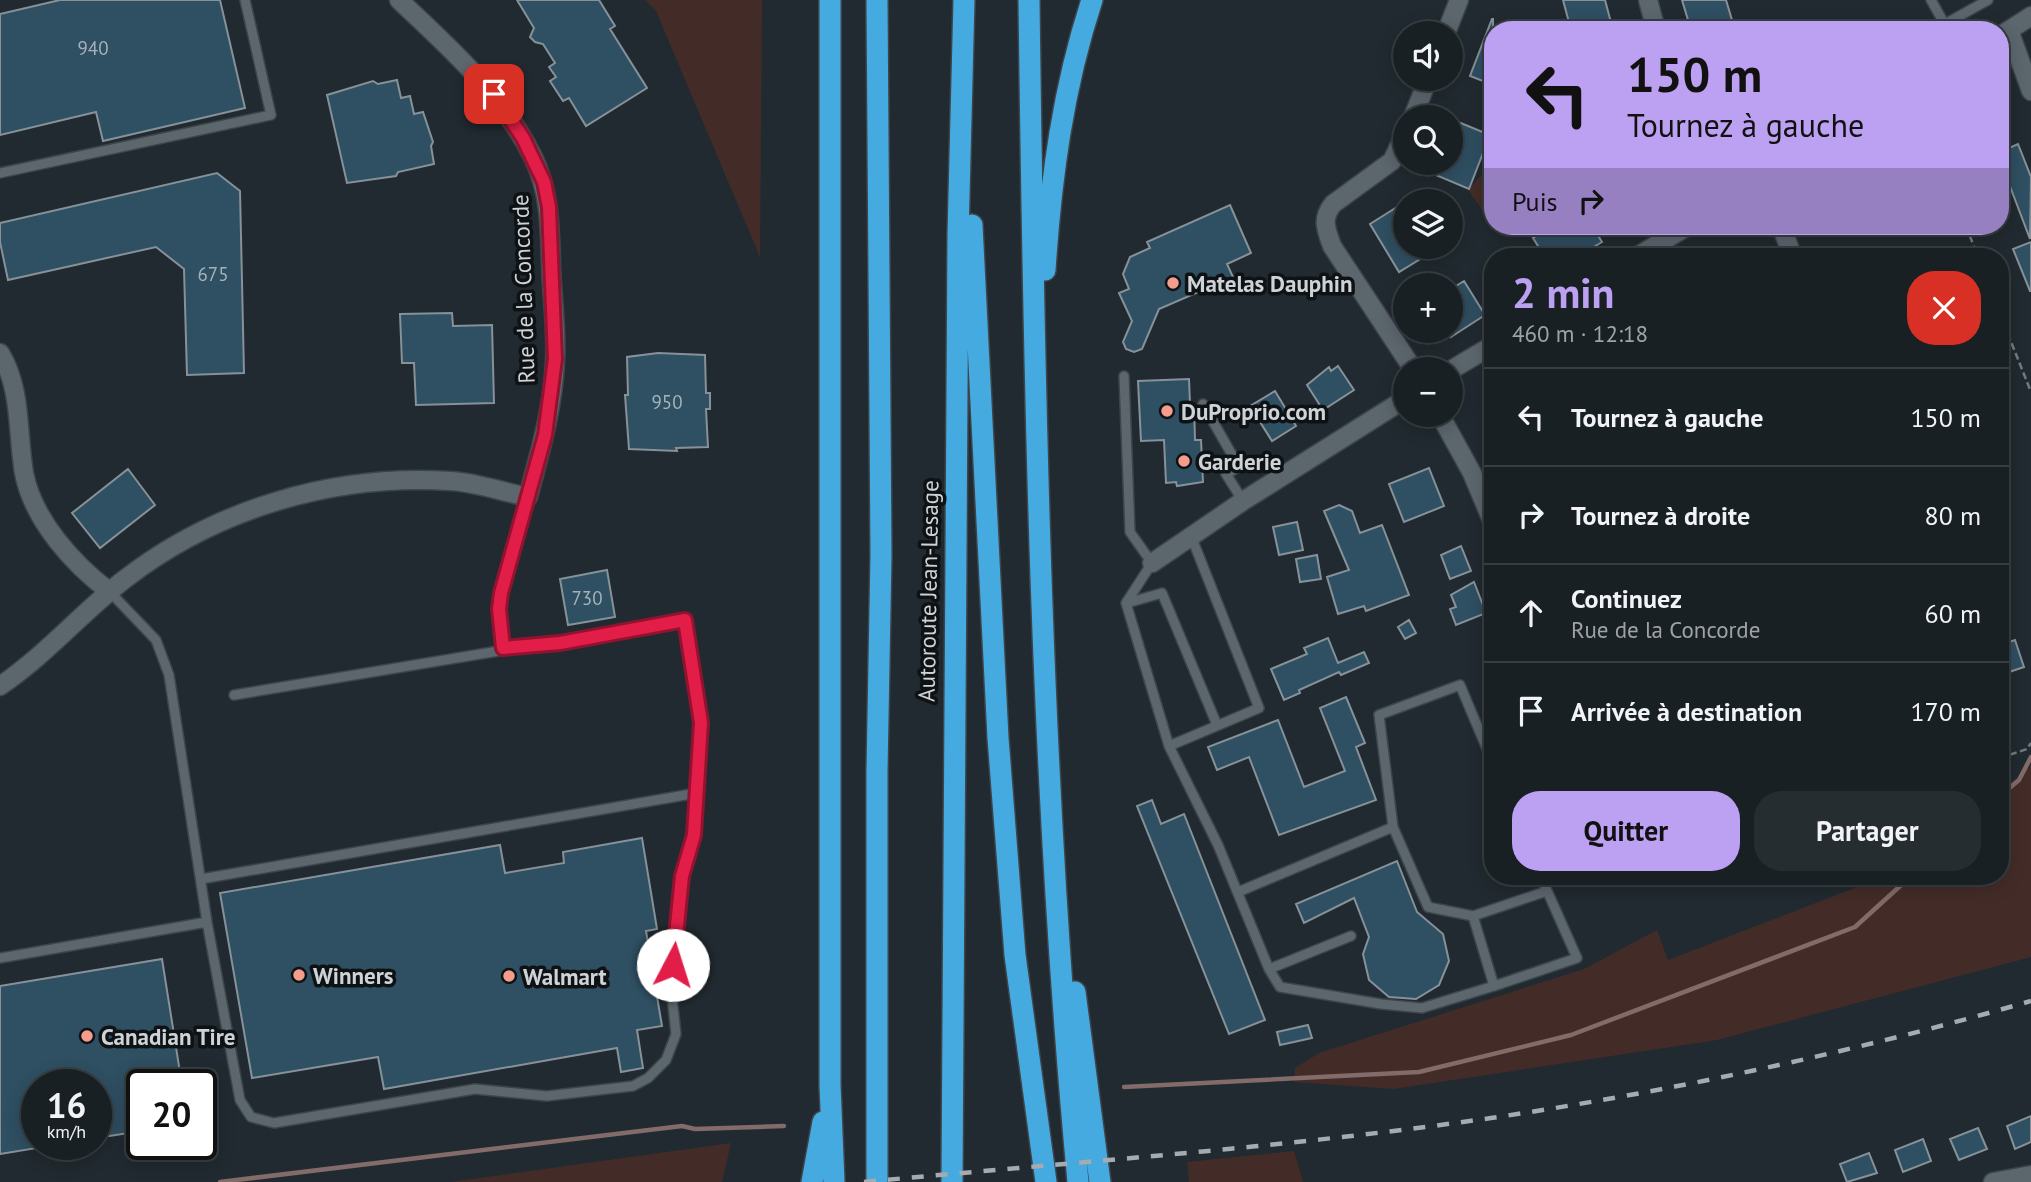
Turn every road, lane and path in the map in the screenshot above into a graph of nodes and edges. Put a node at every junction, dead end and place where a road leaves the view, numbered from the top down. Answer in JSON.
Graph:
{"nodes":[{"id":1,"x":245,"y":0,"type":"edge"},
{"id":2,"x":399,"y":0,"type":"edge"},
{"id":3,"x":830,"y":0,"type":"edge"},
{"id":4,"x":877,"y":0,"type":"edge"},
{"id":5,"x":1029,"y":0,"type":"edge"},
{"id":6,"x":1092,"y":0,"type":"edge"},
{"id":7,"x":1459,"y":0,"type":"edge"},
{"id":8,"x":1648,"y":0,"type":"edge"},
{"id":9,"x":1931,"y":0,"type":"edge"},
{"id":10,"x":1987,"y":0,"type":"edge"},
{"id":11,"x":964,"y":9,"type":"edge"},
{"id":12,"x":2031,"y":16,"type":"edge"},
{"id":13,"x":1451,"y":21,"type":"edge"},
{"id":14,"x":1654,"y":21,"type":"edge"},
{"id":15,"x":1943,"y":21,"type":"edge"},
{"id":16,"x":1956,"y":21,"type":"edge"},
{"id":17,"x":2009,"y":30,"type":"edge"},
{"id":18,"x":2009,"y":42,"type":"edge"},
{"id":19,"x":2031,"y":91,"type":"edge"},
{"id":20,"x":1393,"y":159,"type":"edge"},
{"id":21,"x":0,"y":173,"type":"edge"},
{"id":22,"x":1673,"y":235,"type":"edge"},
{"id":23,"x":1651,"y":248,"type":"edge"},
{"id":24,"x":2009,"y":337,"type":"edge"},
{"id":25,"x":1484,"y":350,"type":"edge"},
{"id":26,"x":0,"y":353,"type":"edge"},
{"id":27,"x":1405,"y":357,"type":"edge"},
{"id":28,"x":1463,"y":363,"type":"edge"},
{"id":29,"x":1124,"y":376,"type":"dead end"},
{"id":30,"x":2031,"y":392,"type":"edge"},
{"id":31,"x":1203,"y":404,"type":"dead end"},
{"id":32,"x":1393,"y":406,"type":"edge"},
{"id":33,"x":1034,"y":412,"type":"junction"},
{"id":34,"x":1447,"y":427,"type":"edge"},
{"id":35,"x":528,"y":497,"type":"junction"},
{"id":36,"x":1243,"y":501,"type":"junction"},
{"id":37,"x":1484,"y":502,"type":"edge"},
{"id":38,"x":1191,"y":536,"type":"junction"},
{"id":39,"x":1152,"y":563,"type":"junction"},
{"id":40,"x":110,"y":592,"type":"junction"},
{"id":41,"x":1126,"y":603,"type":"junction"},
{"id":42,"x":503,"y":648,"type":"junction"},
{"id":43,"x":0,"y":686,"type":"edge"},
{"id":44,"x":234,"y":695,"type":"dead end"},
{"id":45,"x":1217,"y":726,"type":"junction"},
{"id":46,"x":1484,"y":742,"type":"edge"},
{"id":47,"x":2031,"y":743,"type":"edge"},
{"id":48,"x":1169,"y":746,"type":"junction"},
{"id":49,"x":2009,"y":755,"type":"edge"},
{"id":50,"x":697,"y":793,"type":"junction"},
{"id":51,"x":1052,"y":820,"type":"junction"},
{"id":52,"x":1393,"y":827,"type":"junction"},
{"id":53,"x":201,"y":879,"type":"junction"},
{"id":54,"x":1544,"y":885,"type":"edge"},
{"id":55,"x":1547,"y":891,"type":"junction"},
{"id":56,"x":1238,"y":892,"type":"junction"},
{"id":57,"x":1473,"y":916,"type":"junction"},
{"id":58,"x":207,"y":922,"type":"junction"},
{"id":59,"x":1351,"y":936,"type":"dead end"},
{"id":60,"x":0,"y":958,"type":"edge"},
{"id":61,"x":1269,"y":969,"type":"junction"},
{"id":62,"x":1494,"y":986,"type":"junction"},
{"id":63,"x":830,"y":1086,"type":"junction"},
{"id":64,"x":2031,"y":1175,"type":"edge"},
{"id":65,"x":812,"y":1182,"type":"edge"},
{"id":66,"x":834,"y":1182,"type":"edge"},
{"id":67,"x":877,"y":1182,"type":"edge"},
{"id":68,"x":952,"y":1182,"type":"edge"},
{"id":69,"x":1046,"y":1182,"type":"edge"},
{"id":70,"x":1078,"y":1182,"type":"edge"},
{"id":71,"x":1100,"y":1182,"type":"edge"},
{"id":72,"x":1993,"y":1182,"type":"edge"}],
"edges":[{"from":1,"to":21,"type":"lane"},
{"from":2,"to":35,"type":"street","name":"Rue de la Concorde"},
{"from":3,"to":63,"type":"highway"},
{"from":4,"to":67,"type":"highway","name":"Autoroute Jean-Lesage"},
{"from":5,"to":33,"type":"highway"},
{"from":6,"to":33,"type":"highway"},
{"from":7,"to":13,"type":"street"},
{"from":8,"to":14,"type":"street"},
{"from":9,"to":15,"type":"lane"},
{"from":10,"to":16,"type":"lane"},
{"from":11,"to":68,"type":"highway","name":"Autoroute Jean-Lesage"},
{"from":11,"to":69,"type":"highway"},
{"from":12,"to":17,"type":"street"},
{"from":18,"to":19,"type":"street"},
{"from":20,"to":27,"type":"street"},
{"from":22,"to":23,"type":"street"},
{"from":24,"to":30,"type":"path"},
{"from":25,"to":28,"type":"street"},
{"from":26,"to":40,"type":"street"},
{"from":29,"to":39,"type":"lane"},
{"from":31,"to":36,"type":"lane"},
{"from":32,"to":36,"type":"street"},
{"from":33,"to":51,"type":"highway"},
{"from":34,"to":37,"type":"street"},
{"from":35,"to":40,"type":"street"},
{"from":35,"to":42,"type":"lane"},
{"from":36,"to":38,"type":"street"},
{"from":38,"to":39,"type":"street"},
{"from":38,"to":45,"type":"lane"},
{"from":39,"to":41,"type":"lane"},
{"from":40,"to":43,"type":"street"},
{"from":40,"to":53,"type":"lane"},
{"from":41,"to":45,"type":"lane"},
{"from":41,"to":48,"type":"lane"},
{"from":42,"to":44,"type":"lane"},
{"from":42,"to":50,"type":"lane"},
{"from":45,"to":48,"type":"lane"},
{"from":46,"to":52,"type":"lane"},
{"from":47,"to":49,"type":"path"},
{"from":48,"to":56,"type":"lane"},
{"from":50,"to":53,"type":"lane"},
{"from":50,"to":58,"type":"lane"},
{"from":51,"to":70,"type":"highway"},
{"from":51,"to":71,"type":"highway"},
{"from":52,"to":56,"type":"lane"},
{"from":52,"to":57,"type":"lane"},
{"from":53,"to":58,"type":"lane"},
{"from":54,"to":55,"type":"lane"},
{"from":55,"to":57,"type":"lane"},
{"from":55,"to":62,"type":"lane"},
{"from":56,"to":61,"type":"lane"},
{"from":57,"to":62,"type":"lane"},
{"from":58,"to":60,"type":"lane"},
{"from":59,"to":61,"type":"lane"},
{"from":61,"to":62,"type":"lane"},
{"from":63,"to":65,"type":"highway"},
{"from":63,"to":66,"type":"highway"},
{"from":64,"to":72,"type":"street"}]}
